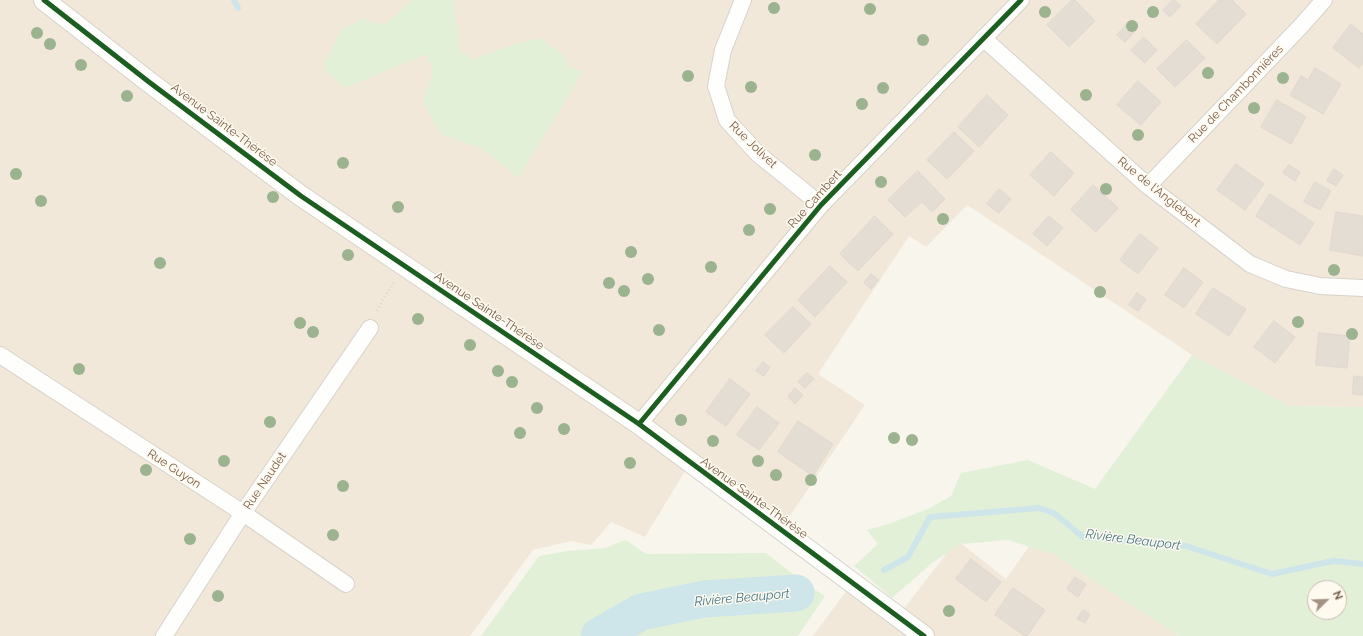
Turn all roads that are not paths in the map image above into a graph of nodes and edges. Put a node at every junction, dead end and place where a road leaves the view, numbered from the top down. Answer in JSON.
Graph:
{"nodes":[{"id":1,"x":44,"y":0,"type":"edge"},
{"id":2,"x":743,"y":0,"type":"edge"},
{"id":3,"x":1021,"y":0,"type":"edge"},
{"id":4,"x":1324,"y":0,"type":"edge"},
{"id":5,"x":983,"y":38,"type":"junction"},
{"id":6,"x":1148,"y":186,"type":"junction"},
{"id":7,"x":821,"y":205,"type":"junction"},
{"id":8,"x":1363,"y":288,"type":"edge"},
{"id":9,"x":370,"y":328,"type":"road end"},
{"id":10,"x":0,"y":355,"type":"edge"},
{"id":11,"x":639,"y":424,"type":"junction"},
{"id":12,"x":243,"y":514,"type":"junction"},
{"id":13,"x":346,"y":584,"type":"dead end"},
{"id":14,"x":164,"y":636,"type":"edge"},
{"id":15,"x":924,"y":636,"type":"edge"}],
"edges":[{"from":1,"to":11,"type":"street","name":"Avenue Sainte-Thérèse"},
{"from":2,"to":7,"type":"street","name":"Rue Jolivet"},
{"from":3,"to":5,"type":"street","name":"Rue Cambert"},
{"from":4,"to":6,"type":"street","name":"Rue de Chambonnières"},
{"from":5,"to":6,"type":"street","name":"Rue de l'Anglebert"},
{"from":5,"to":7,"type":"street","name":"Rue Cambert"},
{"from":6,"to":8,"type":"street","name":"Rue de l'Anglebert"},
{"from":7,"to":11,"type":"street","name":"Rue Cambert"},
{"from":9,"to":12,"type":"street","name":"Rue Naudet"},
{"from":10,"to":12,"type":"street","name":"Rue Guyon"},
{"from":11,"to":15,"type":"street","name":"Avenue Sainte-Thérèse"},
{"from":12,"to":13,"type":"street","name":"Rue Guyon"},
{"from":12,"to":14,"type":"street","name":"Rue Naudet"}]}
